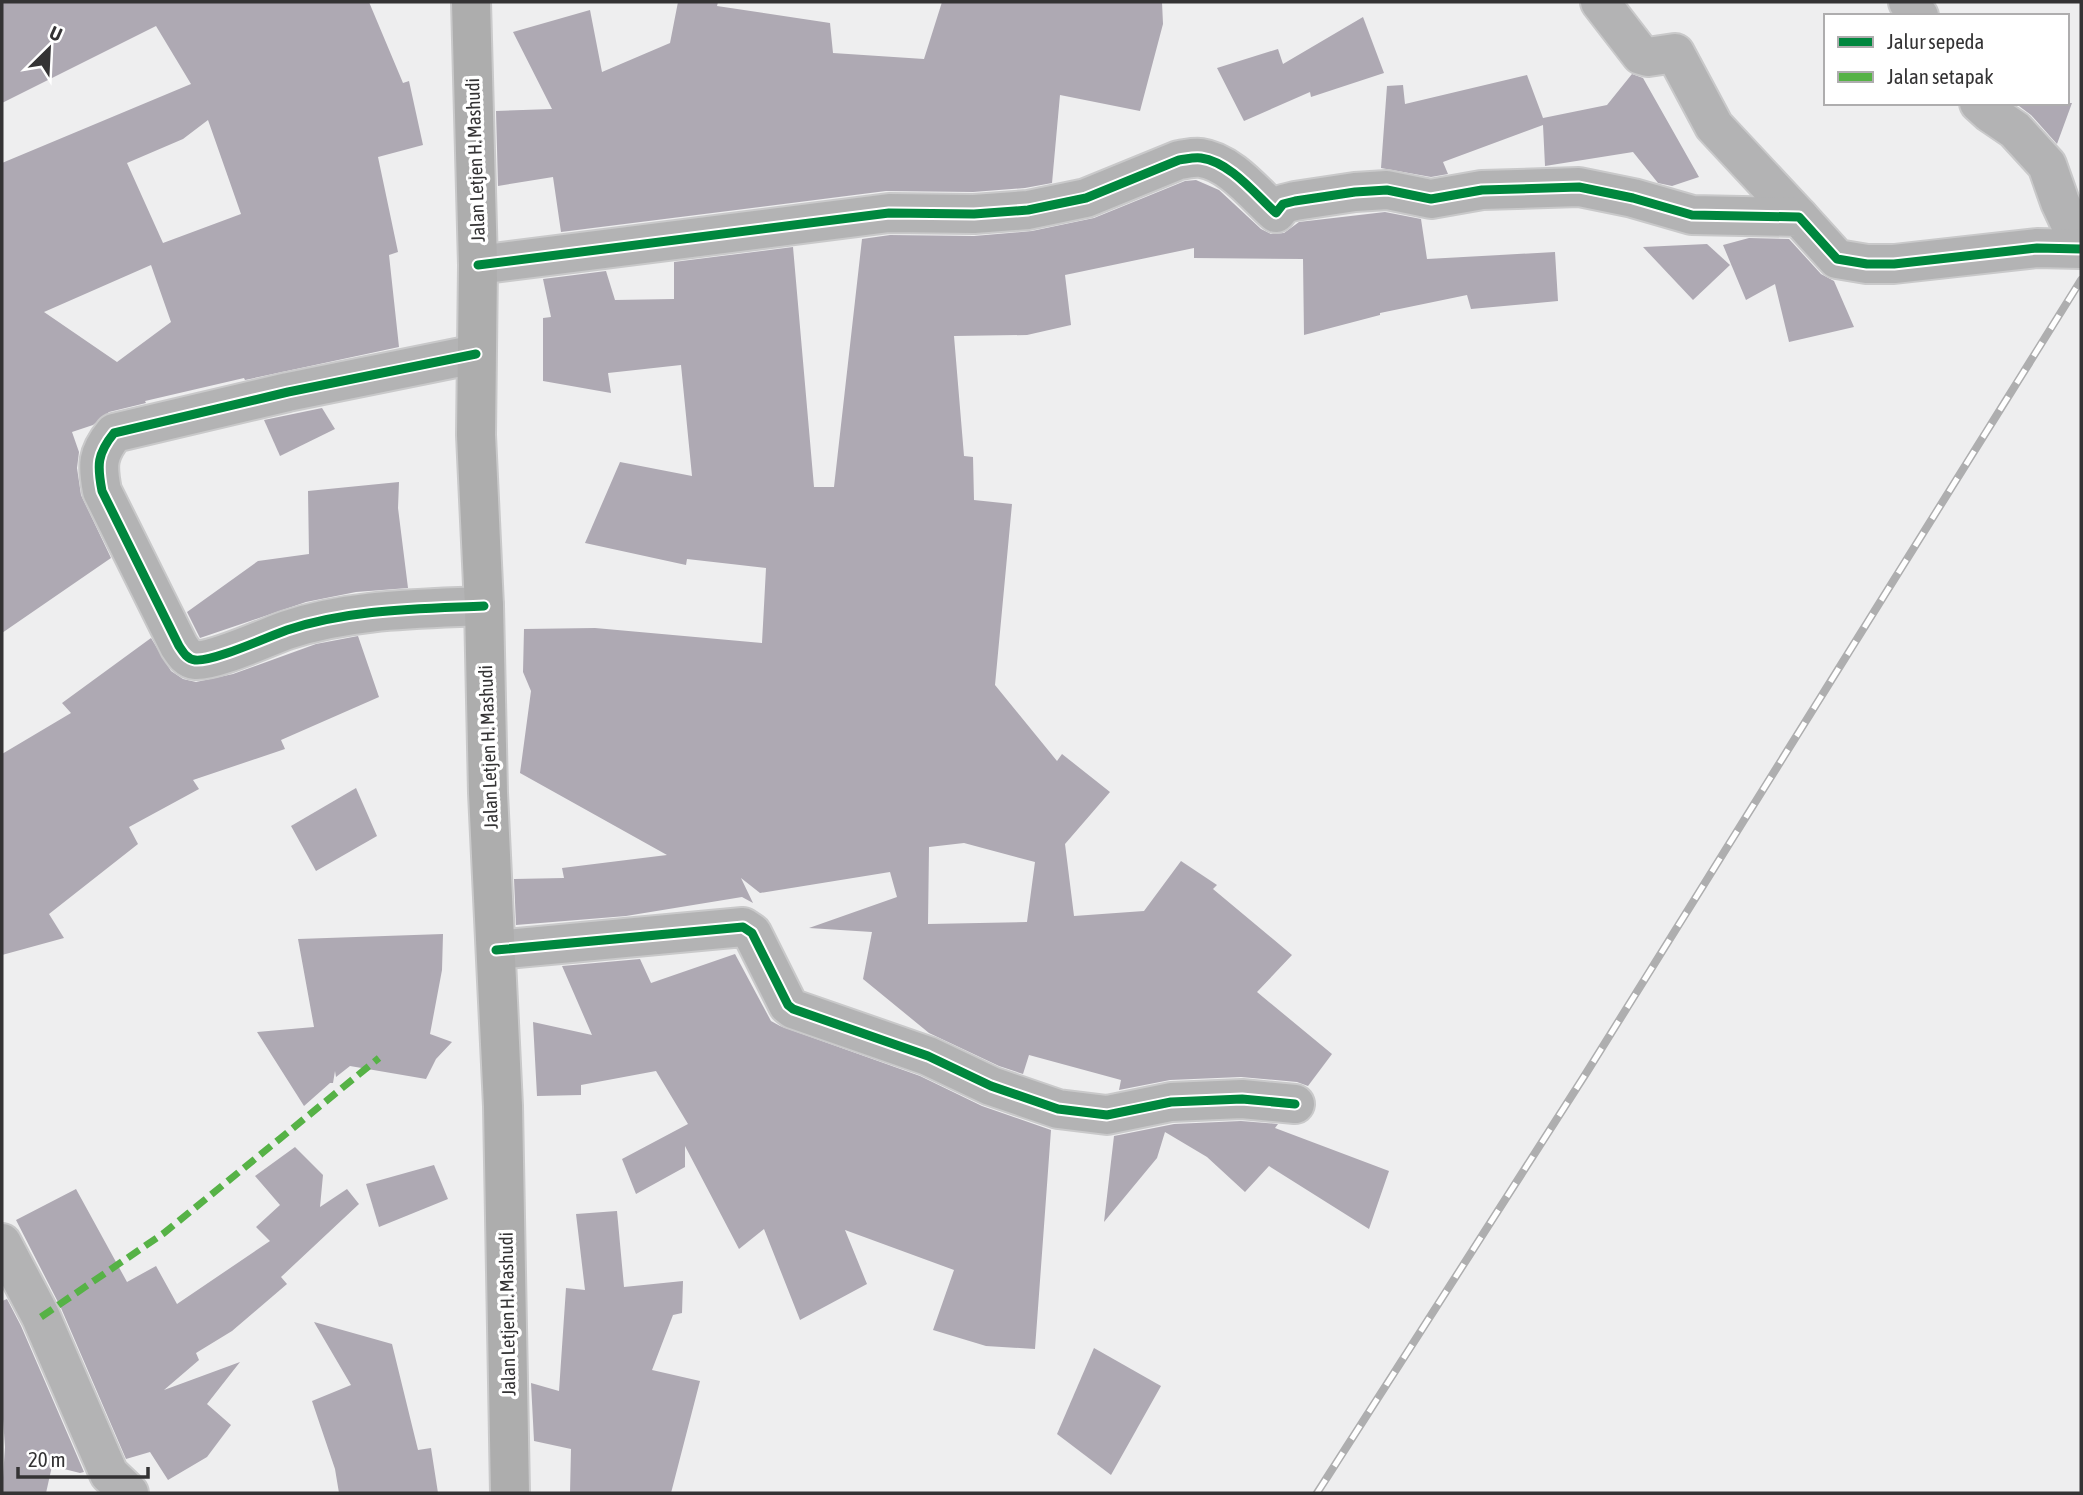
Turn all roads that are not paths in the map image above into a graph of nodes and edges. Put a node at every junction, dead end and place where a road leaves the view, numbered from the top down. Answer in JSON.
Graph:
{"nodes":[{"id":1,"x":471,"y":2,"type":"edge"},
{"id":2,"x":1600,"y":2,"type":"edge"},
{"id":3,"x":1981,"y":105,"type":"edge"},
{"id":4,"x":1799,"y":217,"type":"junction"},
{"id":5,"x":2081,"y":248,"type":"edge"},
{"id":6,"x":478,"y":265,"type":"junction"},
{"id":7,"x":477,"y":354,"type":"junction"},
{"id":8,"x":484,"y":607,"type":"junction"},
{"id":9,"x":496,"y":950,"type":"junction"},
{"id":10,"x":1295,"y":1104,"type":"dead end"},
{"id":11,"x":2,"y":1243,"type":"edge"},
{"id":12,"x":129,"y":1493,"type":"edge"},
{"id":13,"x":510,"y":1493,"type":"edge"}],
"edges":[{"from":1,"to":6,"type":"main road","name":"Jalan Letjen H. Mashudi"},
{"from":2,"to":4,"type":"street"},
{"from":3,"to":5,"type":"street"},
{"from":4,"to":5,"type":"street"},
{"from":4,"to":6,"type":"street"},
{"from":6,"to":7,"type":"main road","name":"Jalan Letjen H. Mashudi"},
{"from":7,"to":8,"type":"main road","name":"Jalan Letjen H. Mashudi"},
{"from":7,"to":8,"type":"street"},
{"from":8,"to":9,"type":"main road","name":"Jalan Letjen H. Mashudi"},
{"from":9,"to":10,"type":"street"},
{"from":9,"to":13,"type":"main road","name":"Jalan Letjen H. Mashudi"},
{"from":11,"to":12,"type":"street"}]}
